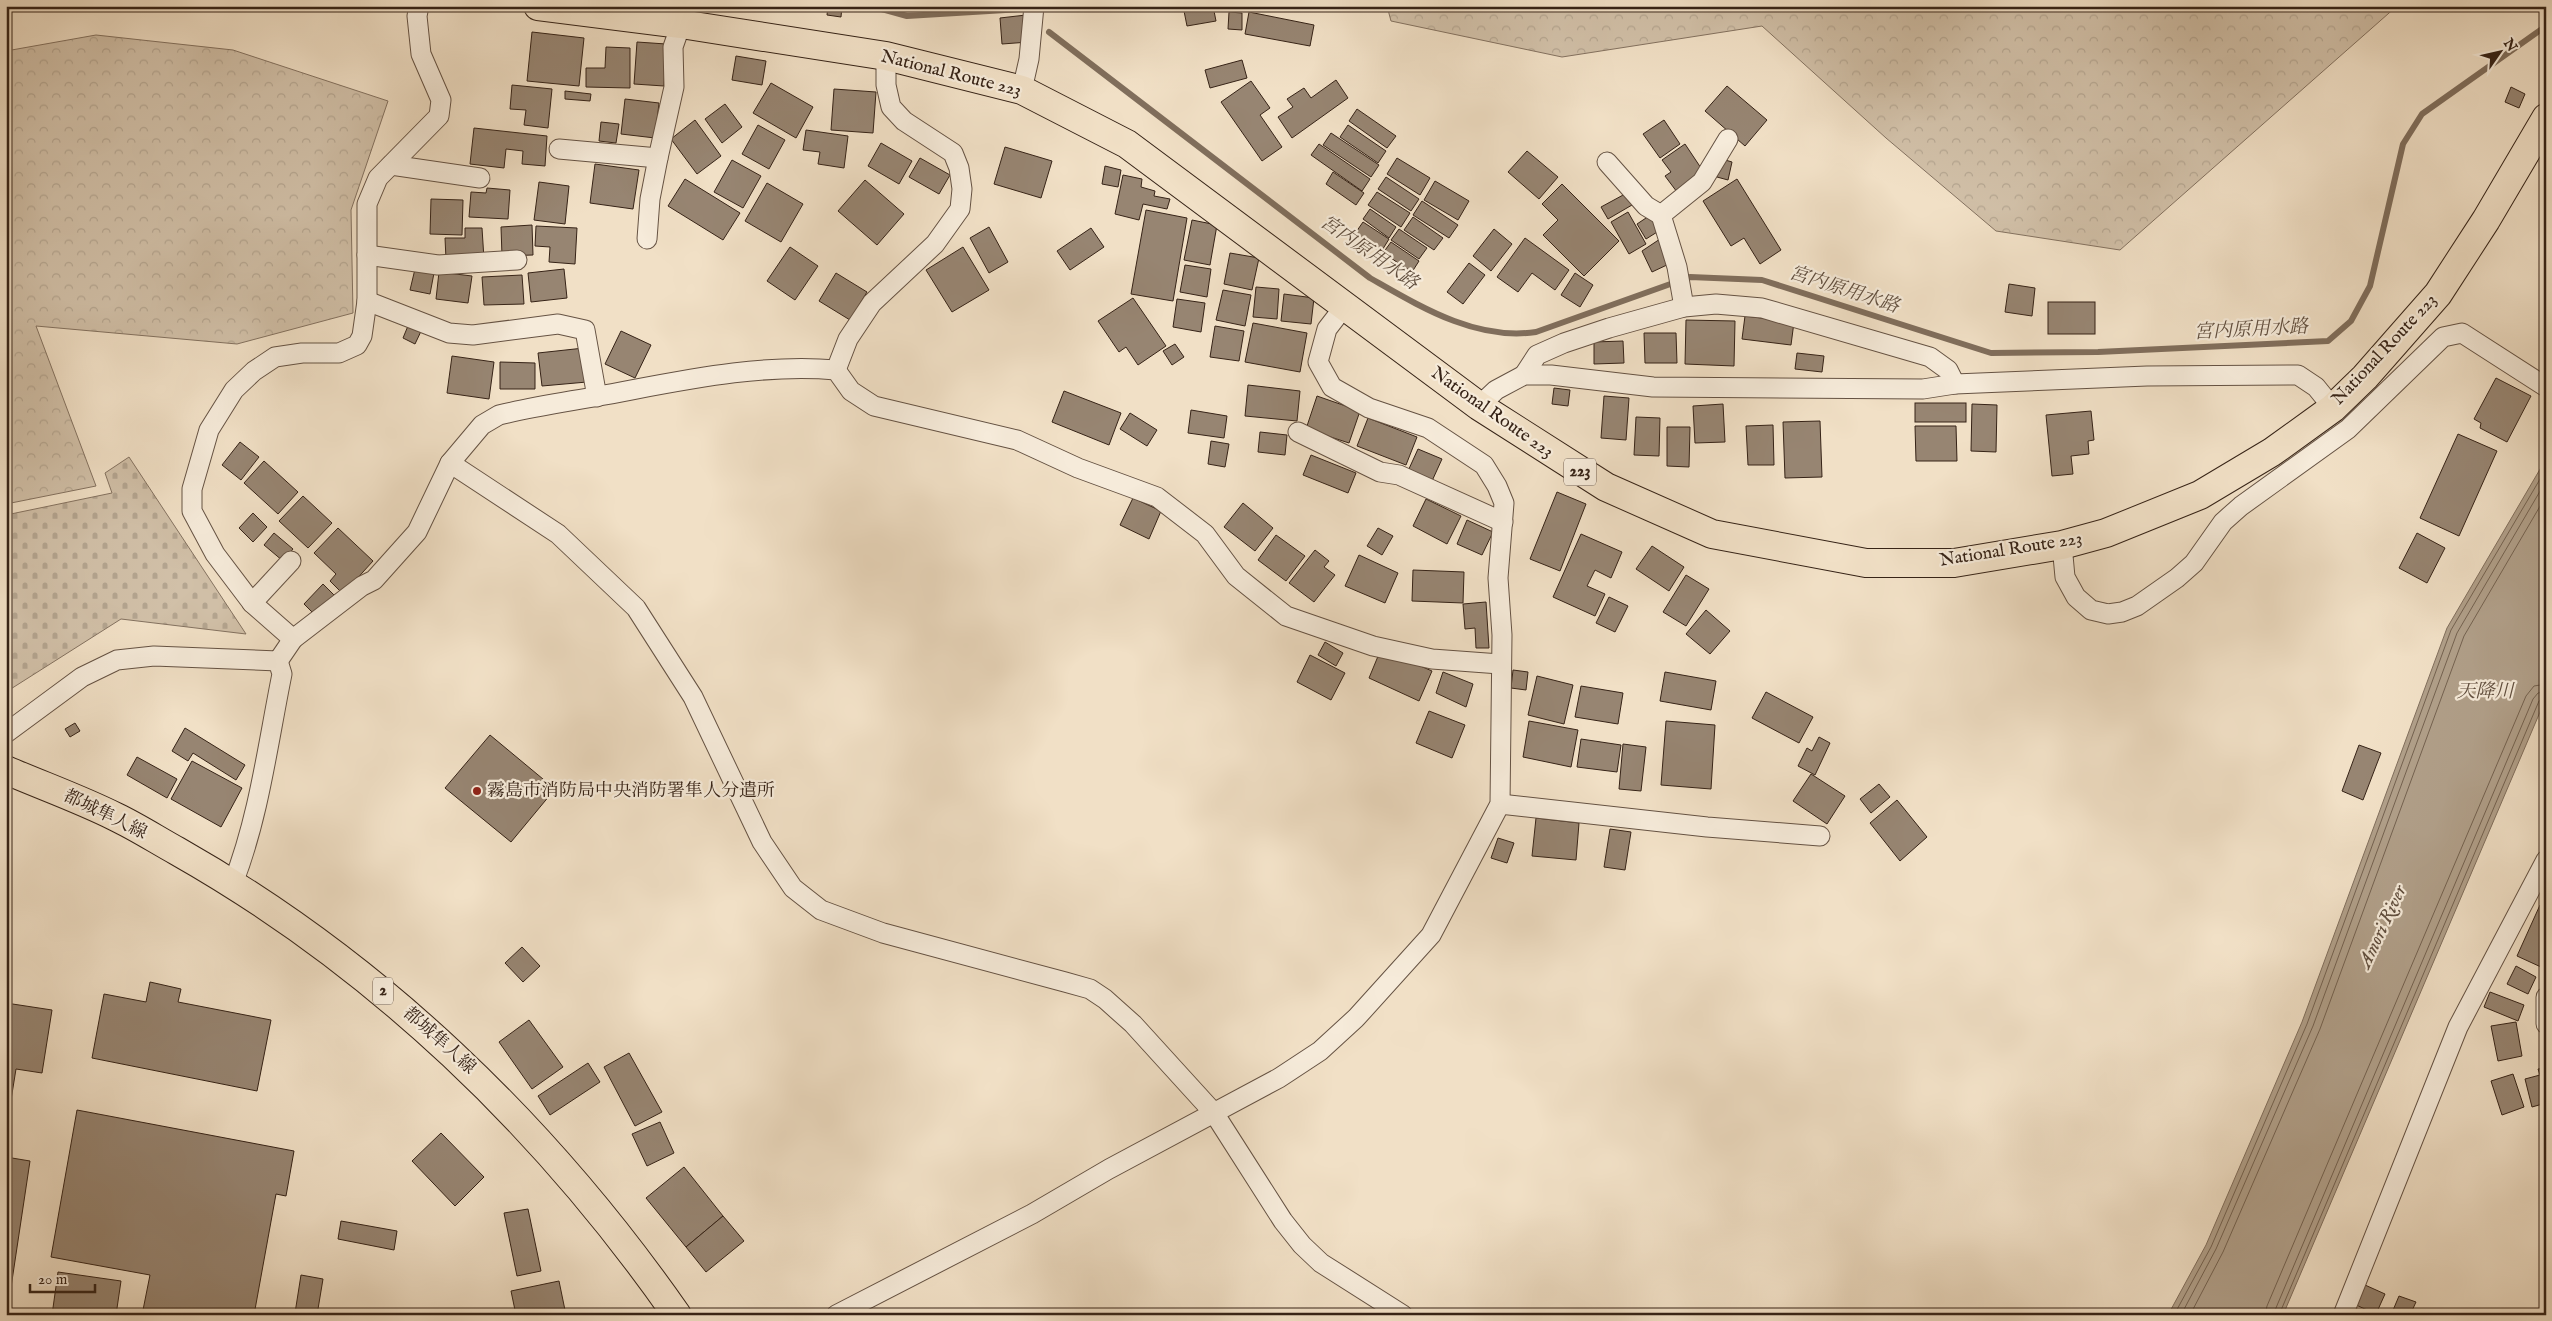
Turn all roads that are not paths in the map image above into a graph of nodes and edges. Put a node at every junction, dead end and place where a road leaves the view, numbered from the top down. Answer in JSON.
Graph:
{"nodes":[{"id":1,"x":419,"y":6,"type":"edge"},
{"id":2,"x":538,"y":6,"type":"edge"},
{"id":3,"x":1034,"y":6,"type":"edge"},
{"id":4,"x":681,"y":24,"type":"junction"},
{"id":5,"x":886,"y":56,"type":"junction"},
{"id":6,"x":1022,"y":90,"type":"junction"},
{"id":7,"x":2546,"y":118,"type":"edge"},
{"id":8,"x":1728,"y":139,"type":"dead end"},
{"id":9,"x":559,"y":148,"type":"dead end"},
{"id":10,"x":658,"y":158,"type":"junction"},
{"id":11,"x":1607,"y":162,"type":"dead end"},
{"id":12,"x":391,"y":165,"type":"junction"},
{"id":13,"x":480,"y":178,"type":"dead end"},
{"id":14,"x":1661,"y":214,"type":"junction"},
{"id":15,"x":647,"y":239,"type":"dead end"},
{"id":16,"x":368,"y":255,"type":"junction"},
{"id":17,"x":517,"y":260,"type":"dead end"},
{"id":18,"x":367,"y":301,"type":"junction"},
{"id":19,"x":1684,"y":302,"type":"junction"},
{"id":20,"x":1344,"y":307,"type":"junction"},
{"id":21,"x":836,"y":370,"type":"junction"},
{"id":22,"x":1524,"y":375,"type":"junction"},
{"id":23,"x":1955,"y":384,"type":"junction"},
{"id":24,"x":2546,"y":387,"type":"edge"},
{"id":25,"x":597,"y":397,"type":"junction"},
{"id":26,"x":1479,"y":406,"type":"junction"},
{"id":27,"x":2333,"y":408,"type":"junction"},
{"id":28,"x":1298,"y":432,"type":"dead end"},
{"id":29,"x":450,"y":463,"type":"junction"},
{"id":30,"x":1503,"y":522,"type":"junction"},
{"id":31,"x":2062,"y":546,"type":"junction"},
{"id":32,"x":291,"y":561,"type":"dead end"},
{"id":33,"x":252,"y":603,"type":"junction"},
{"id":34,"x":293,"y":639,"type":"junction"},
{"id":35,"x":278,"y":661,"type":"junction"},
{"id":36,"x":1500,"y":664,"type":"junction"},
{"id":37,"x":6,"y":733,"type":"edge"},
{"id":38,"x":6,"y":770,"type":"edge"},
{"id":39,"x":1500,"y":804,"type":"junction"},
{"id":40,"x":1820,"y":836,"type":"dead end"},
{"id":41,"x":2546,"y":860,"type":"edge"},
{"id":42,"x":233,"y":883,"type":"junction"},
{"id":43,"x":2546,"y":997,"type":"edge"},
{"id":44,"x":2546,"y":1024,"type":"edge"},
{"id":45,"x":1214,"y":1113,"type":"junction"},
{"id":46,"x":677,"y":1315,"type":"edge"},
{"id":47,"x":836,"y":1315,"type":"edge"},
{"id":48,"x":1402,"y":1315,"type":"edge"},
{"id":49,"x":2343,"y":1315,"type":"edge"}],
"edges":[{"from":1,"to":12,"type":"street"},
{"from":2,"to":4,"type":"main road","name":"National Route 223","number":"223"},
{"from":3,"to":6,"type":"street"},
{"from":4,"to":5,"type":"main road","name":"National Route 223","number":"223"},
{"from":4,"to":10,"type":"street"},
{"from":5,"to":6,"type":"main road","name":"National Route 223","number":"223"},
{"from":5,"to":21,"type":"street"},
{"from":6,"to":20,"type":"main road","name":"National Route 223","number":"223"},
{"from":7,"to":27,"type":"main road","name":"National Route 223","number":"223"},
{"from":8,"to":14,"type":"street"},
{"from":9,"to":10,"type":"street"},
{"from":10,"to":15,"type":"street"},
{"from":11,"to":14,"type":"street"},
{"from":12,"to":13,"type":"street"},
{"from":12,"to":16,"type":"street"},
{"from":14,"to":19,"type":"street"},
{"from":16,"to":17,"type":"street"},
{"from":16,"to":18,"type":"street"},
{"from":18,"to":25,"type":"street"},
{"from":18,"to":33,"type":"street"},
{"from":19,"to":22,"type":"street"},
{"from":19,"to":23,"type":"street"},
{"from":20,"to":26,"type":"main road","name":"National Route 223","number":"223"},
{"from":20,"to":30,"type":"street"},
{"from":21,"to":25,"type":"street"},
{"from":21,"to":36,"type":"street"},
{"from":22,"to":23,"type":"street"},
{"from":22,"to":26,"type":"street"},
{"from":23,"to":27,"type":"street"},
{"from":24,"to":31,"type":"street"},
{"from":25,"to":29,"type":"street"},
{"from":26,"to":31,"type":"main road","name":"National Route 223","number":"223"},
{"from":27,"to":31,"type":"main road","name":"National Route 223","number":"223"},
{"from":28,"to":30,"type":"street"},
{"from":29,"to":34,"type":"street"},
{"from":29,"to":45,"type":"street"},
{"from":30,"to":36,"type":"street"},
{"from":32,"to":33,"type":"street"},
{"from":33,"to":34,"type":"street"},
{"from":34,"to":35,"type":"street"},
{"from":35,"to":37,"type":"street"},
{"from":35,"to":42,"type":"street"},
{"from":36,"to":39,"type":"street"},
{"from":38,"to":42,"type":"main road","name":"都城隼人線","number":"2"},
{"from":39,"to":40,"type":"street"},
{"from":39,"to":45,"type":"street"},
{"from":41,"to":49,"type":"street"},
{"from":42,"to":46,"type":"main road","name":"都城隼人線","number":"2"},
{"from":43,"to":44,"type":"street"},
{"from":45,"to":47,"type":"street"},
{"from":45,"to":48,"type":"street"}]}
